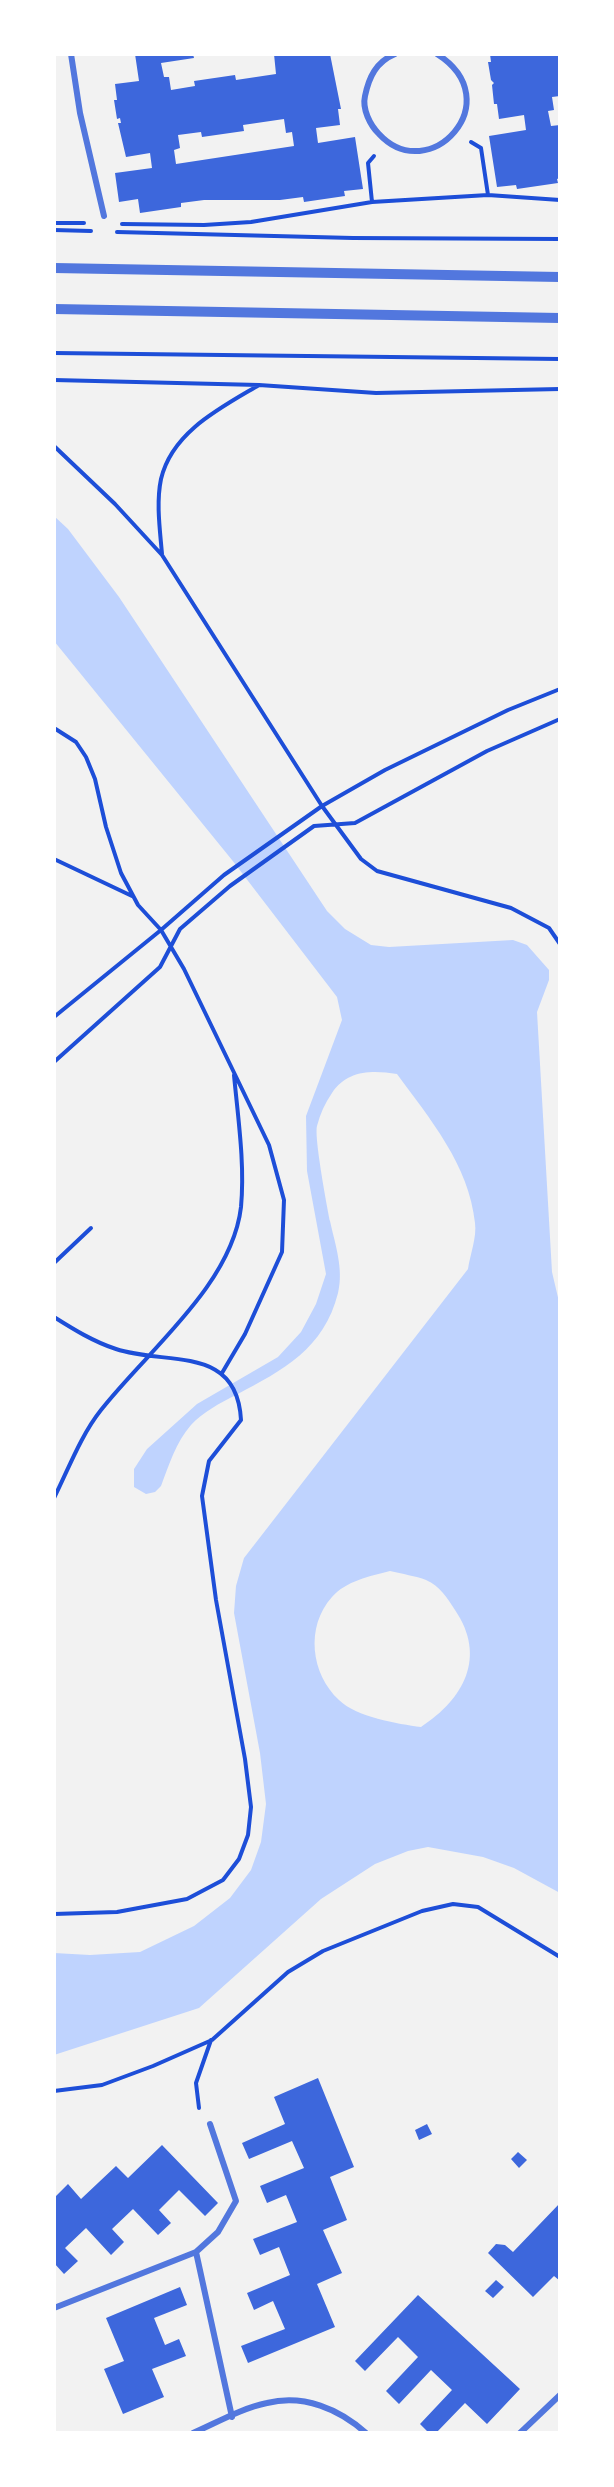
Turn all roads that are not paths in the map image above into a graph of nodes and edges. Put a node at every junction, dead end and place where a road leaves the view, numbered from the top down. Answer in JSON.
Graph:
{"nodes":[{"id":1,"x":72,"y":54,"type":"edge"},
{"id":2,"x":395,"y":54,"type":"edge"},
{"id":3,"x":437,"y":54,"type":"edge"},
{"id":4,"x":104,"y":216,"type":"dead end"},
{"id":5,"x":54,"y":268,"type":"edge"},
{"id":6,"x":560,"y":278,"type":"edge"},
{"id":7,"x":54,"y":309,"type":"edge"},
{"id":8,"x":560,"y":318,"type":"edge"},
{"id":9,"x":210,"y":2124,"type":"road end"},
{"id":10,"x":196,"y":2252,"type":"junction"},
{"id":11,"x":54,"y":2308,"type":"edge"},
{"id":12,"x":560,"y":2395,"type":"edge"},
{"id":13,"x":232,"y":2417,"type":"junction"},
{"id":14,"x":193,"y":2433,"type":"edge"},
{"id":15,"x":366,"y":2433,"type":"edge"},
{"id":16,"x":520,"y":2433,"type":"edge"}],
"edges":[{"from":1,"to":4,"type":"street"},
{"from":2,"to":3,"type":"street"},
{"from":5,"to":6,"type":"street"},
{"from":7,"to":8,"type":"street"},
{"from":9,"to":10,"type":"street"},
{"from":10,"to":11,"type":"street"},
{"from":10,"to":13,"type":"street"},
{"from":12,"to":16,"type":"street"},
{"from":13,"to":14,"type":"street"},
{"from":13,"to":15,"type":"street"}]}
